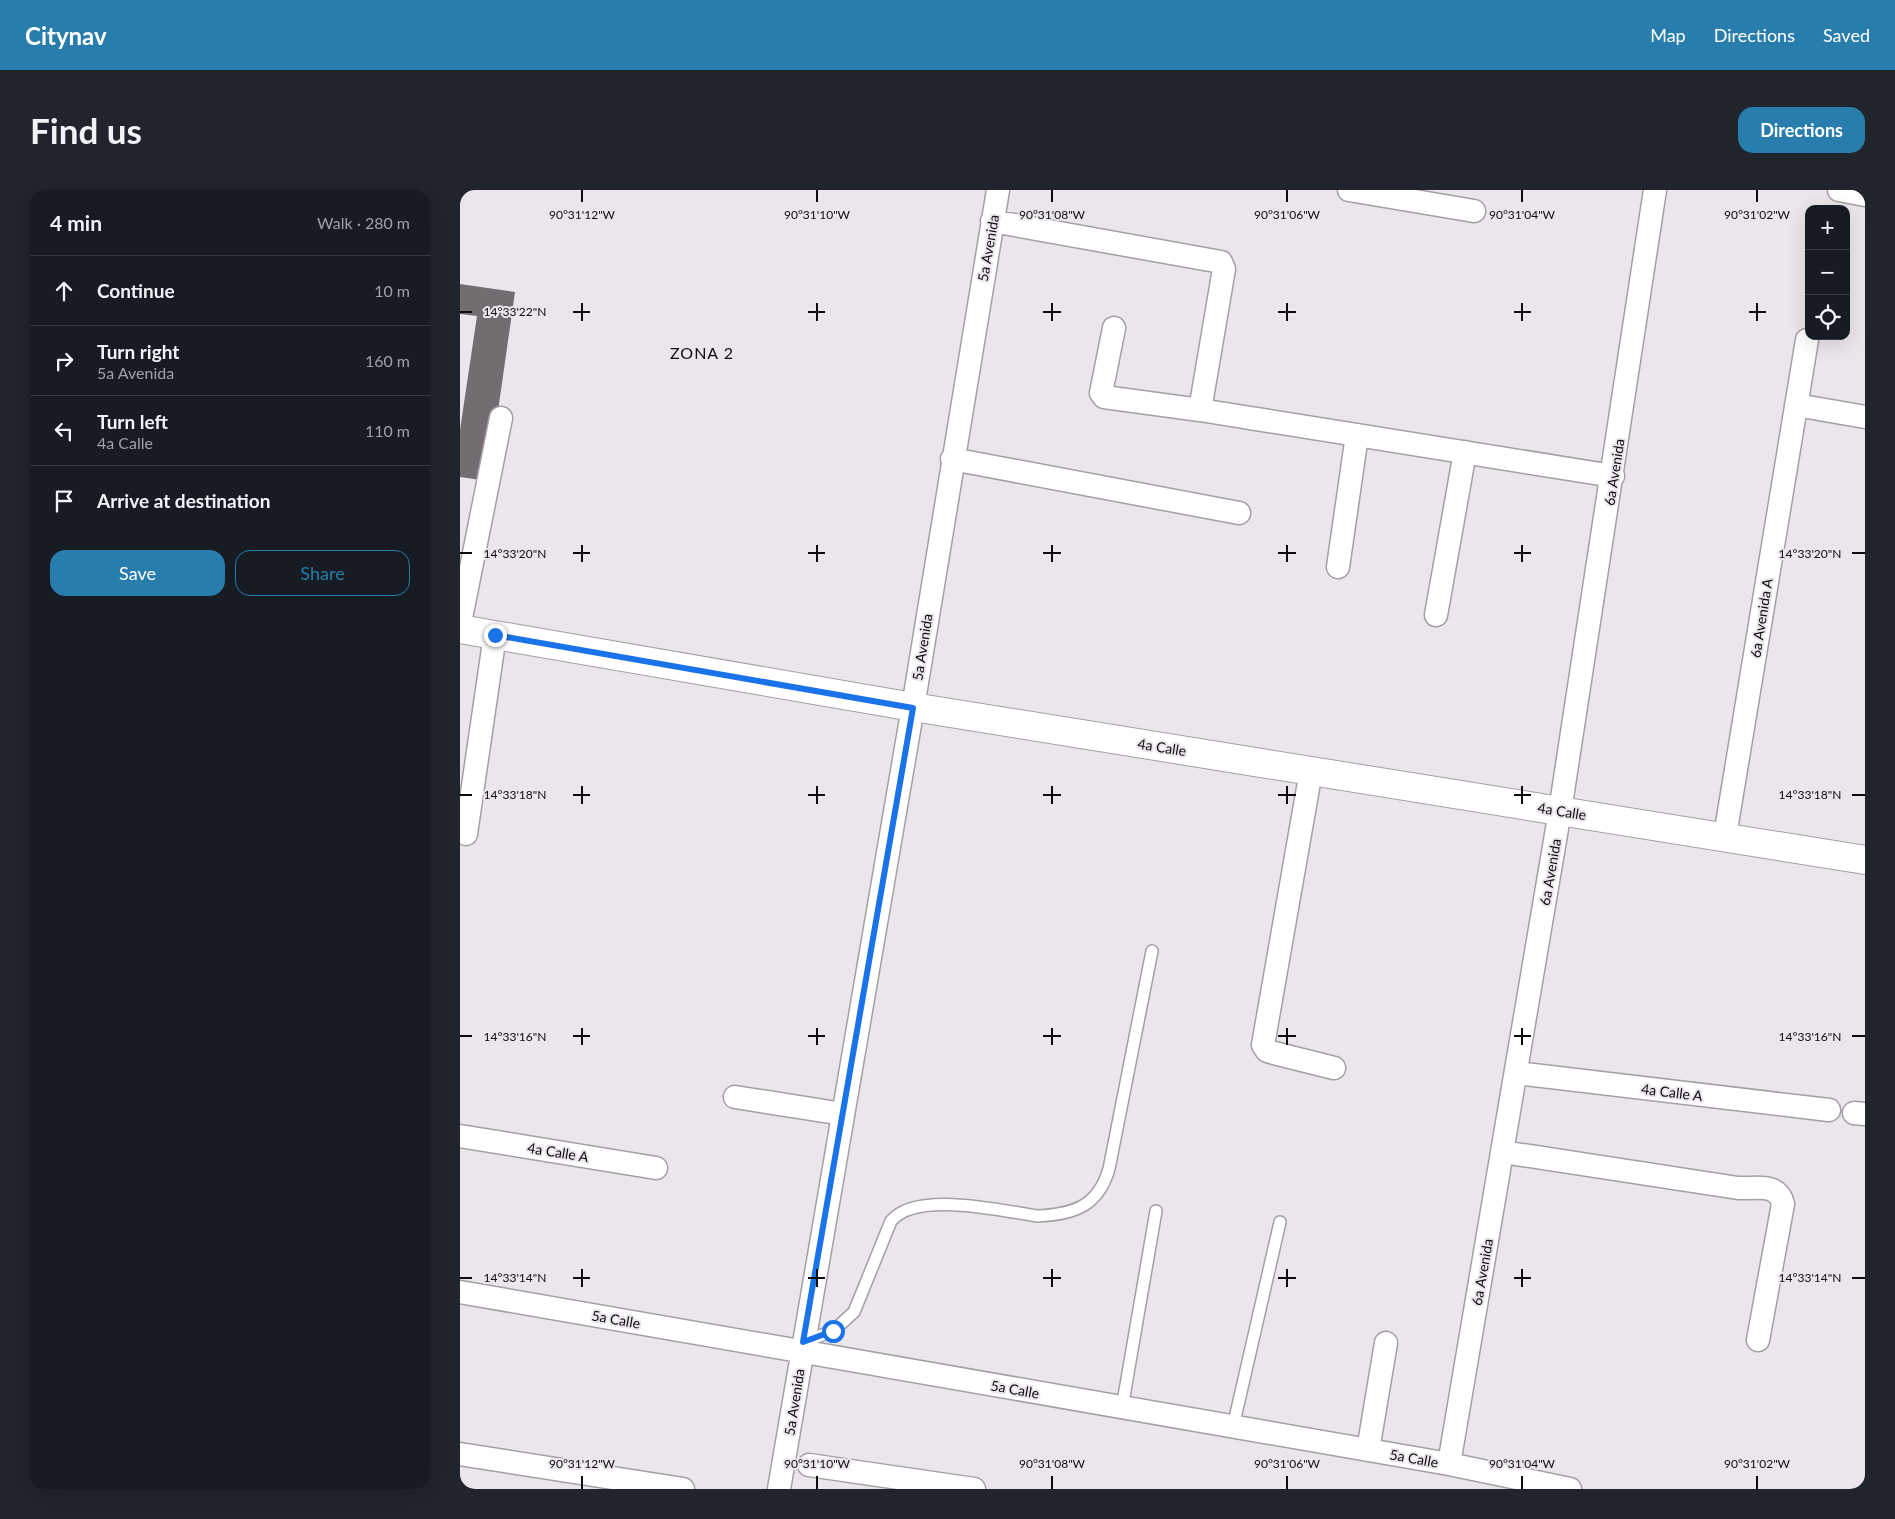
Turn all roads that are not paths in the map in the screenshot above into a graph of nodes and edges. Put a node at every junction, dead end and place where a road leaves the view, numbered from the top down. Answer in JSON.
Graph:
{"nodes":[{"id":1,"x":998,"y":190,"type":"edge"},
{"id":2,"x":1349,"y":190,"type":"edge"},
{"id":3,"x":1655,"y":190,"type":"edge"},
{"id":4,"x":1839,"y":190,"type":"edge"},
{"id":5,"x":1865,"y":195,"type":"edge"},
{"id":6,"x":1474,"y":211,"type":"dead end"},
{"id":7,"x":992,"y":221,"type":"junction"},
{"id":8,"x":1114,"y":328,"type":"dead end"},
{"id":9,"x":1807,"y":340,"type":"dead end"},
{"id":10,"x":1796,"y":405,"type":"junction"},
{"id":11,"x":1200,"y":410,"type":"junction"},
{"id":12,"x":1865,"y":417,"type":"edge"},
{"id":13,"x":501,"y":418,"type":"dead end"},
{"id":14,"x":1357,"y":435,"type":"junction"},
{"id":15,"x":1465,"y":452,"type":"junction"},
{"id":16,"x":952,"y":459,"type":"junction"},
{"id":17,"x":1613,"y":476,"type":"junction"},
{"id":18,"x":1239,"y":513,"type":"dead end"},
{"id":19,"x":1338,"y":567,"type":"dead end"},
{"id":20,"x":1436,"y":615,"type":"dead end"},
{"id":21,"x":460,"y":623,"type":"edge"},
{"id":22,"x":460,"y":629,"type":"edge"},
{"id":23,"x":495,"y":635,"type":"junction"},
{"id":24,"x":913,"y":708,"type":"junction"},
{"id":25,"x":1310,"y":771,"type":"junction"},
{"id":26,"x":1560,"y":811,"type":"junction"},
{"id":27,"x":466,"y":834,"type":"dead end"},
{"id":28,"x":1724,"y":836,"type":"junction"},
{"id":29,"x":1865,"y":860,"type":"edge"},
{"id":30,"x":1152,"y":951,"type":"dead end"},
{"id":31,"x":1334,"y":1068,"type":"dead end"},
{"id":32,"x":1516,"y":1073,"type":"junction"},
{"id":33,"x":735,"y":1097,"type":"dead end"},
{"id":34,"x":1829,"y":1110,"type":"dead end"},
{"id":35,"x":843,"y":1114,"type":"junction"},
{"id":36,"x":460,"y":1136,"type":"edge"},
{"id":37,"x":1503,"y":1152,"type":"junction"},
{"id":38,"x":656,"y":1168,"type":"dead end"},
{"id":39,"x":1156,"y":1211,"type":"dead end"},
{"id":40,"x":1280,"y":1222,"type":"dead end"},
{"id":41,"x":460,"y":1292,"type":"edge"},
{"id":42,"x":1758,"y":1340,"type":"dead end"},
{"id":43,"x":1386,"y":1343,"type":"dead end"},
{"id":44,"x":802,"y":1347,"type":"junction"},
{"id":45,"x":1122,"y":1408,"type":"junction"},
{"id":46,"x":1234,"y":1427,"type":"junction"},
{"id":47,"x":1368,"y":1450,"type":"junction"},
{"id":48,"x":460,"y":1454,"type":"edge"},
{"id":49,"x":1448,"y":1464,"type":"junction"},
{"id":50,"x":809,"y":1465,"type":"dead end"},
{"id":51,"x":881,"y":1482,"type":"edge"},
{"id":52,"x":684,"y":1489,"type":"edge"},
{"id":53,"x":779,"y":1489,"type":"edge"},
{"id":54,"x":974,"y":1489,"type":"edge"},
{"id":55,"x":1570,"y":1489,"type":"edge"}],
"edges":[{"from":1,"to":7,"type":"street","name":"5a Avenida"},
{"from":2,"to":6,"type":"street"},
{"from":3,"to":17,"type":"street","name":"6a Avenida"},
{"from":4,"to":5,"type":"street"},
{"from":7,"to":11,"type":"street"},
{"from":7,"to":16,"type":"street","name":"5a Avenida"},
{"from":8,"to":11,"type":"street"},
{"from":9,"to":10,"type":"street","name":"6a Avenida A"},
{"from":10,"to":12,"type":"street"},
{"from":10,"to":28,"type":"street","name":"6a Avenida A"},
{"from":11,"to":14,"type":"street"},
{"from":13,"to":21,"type":"street"},
{"from":14,"to":15,"type":"street"},
{"from":14,"to":19,"type":"street"},
{"from":15,"to":17,"type":"street"},
{"from":15,"to":20,"type":"street"},
{"from":16,"to":18,"type":"street"},
{"from":16,"to":24,"type":"street","name":"5a Avenida"},
{"from":17,"to":26,"type":"street","name":"6a Avenida"},
{"from":22,"to":23,"type":"street","name":"4a Calle"},
{"from":23,"to":24,"type":"street","name":"4a Calle"},
{"from":23,"to":27,"type":"street"},
{"from":24,"to":25,"type":"street","name":"4a Calle"},
{"from":24,"to":35,"type":"street","name":"5a Avenida"},
{"from":25,"to":26,"type":"street","name":"4a Calle"},
{"from":25,"to":31,"type":"street"},
{"from":26,"to":28,"type":"street","name":"4a Calle"},
{"from":26,"to":32,"type":"street","name":"6a Avenida"},
{"from":28,"to":29,"type":"street","name":"4a Calle"},
{"from":30,"to":44,"type":"lane"},
{"from":32,"to":34,"type":"street","name":"4a Calle A"},
{"from":32,"to":37,"type":"street","name":"6a Avenida"},
{"from":33,"to":35,"type":"street"},
{"from":35,"to":44,"type":"street","name":"5a Avenida"},
{"from":36,"to":38,"type":"street","name":"4a Calle A"},
{"from":37,"to":42,"type":"street"},
{"from":37,"to":49,"type":"street","name":"6a Avenida"},
{"from":39,"to":45,"type":"lane"},
{"from":40,"to":46,"type":"lane"},
{"from":41,"to":44,"type":"street","name":"5a Calle"},
{"from":43,"to":47,"type":"street"},
{"from":44,"to":45,"type":"street","name":"5a Calle"},
{"from":44,"to":53,"type":"street","name":"5a Avenida"},
{"from":45,"to":46,"type":"street","name":"5a Calle"},
{"from":46,"to":47,"type":"street","name":"5a Calle"},
{"from":47,"to":49,"type":"street","name":"5a Calle"},
{"from":48,"to":52,"type":"street"},
{"from":49,"to":55,"type":"street","name":"5a Calle"},
{"from":50,"to":51,"type":"street"},
{"from":51,"to":54,"type":"street"}]}
